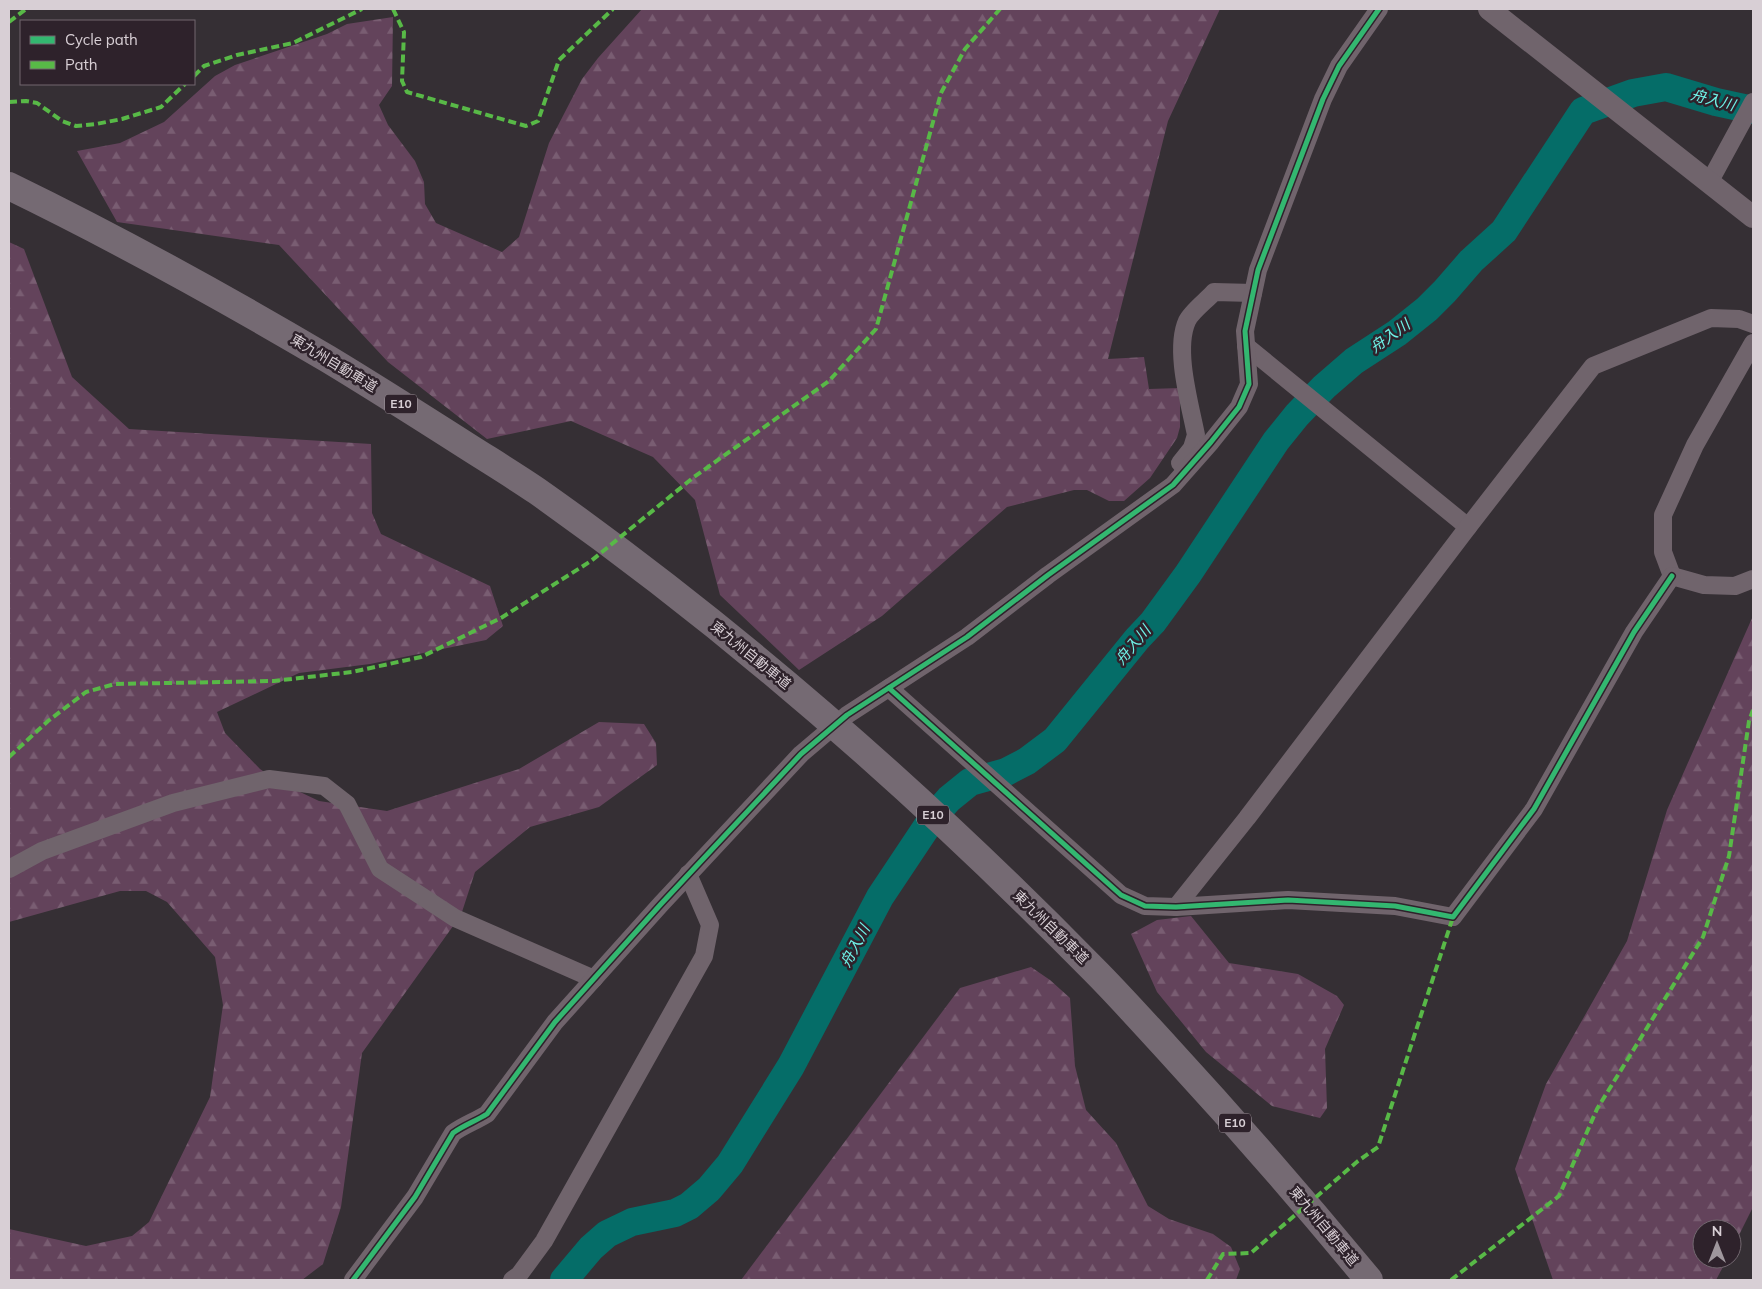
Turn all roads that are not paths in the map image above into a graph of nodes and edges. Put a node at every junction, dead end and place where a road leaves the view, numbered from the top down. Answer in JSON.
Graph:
{"nodes":[{"id":1,"x":1379,"y":9,"type":"edge"},
{"id":2,"x":1489,"y":9,"type":"edge"},
{"id":3,"x":1753,"y":102,"type":"edge"},
{"id":4,"x":1710,"y":181,"type":"junction"},
{"id":5,"x":9,"y":186,"type":"edge"},
{"id":6,"x":1753,"y":217,"type":"edge"},
{"id":7,"x":1253,"y":293,"type":"junction"},
{"id":8,"x":1753,"y":324,"type":"edge"},
{"id":9,"x":1753,"y":343,"type":"edge"},
{"id":10,"x":1246,"y":346,"type":"junction"},
{"id":11,"x":1173,"y":485,"type":"junction"},
{"id":12,"x":1468,"y":527,"type":"junction"},
{"id":13,"x":1672,"y":576,"type":"junction"},
{"id":14,"x":1753,"y":579,"type":"edge"},
{"id":15,"x":889,"y":688,"type":"junction"},
{"id":16,"x":9,"y":870,"type":"edge"},
{"id":17,"x":688,"y":874,"type":"junction"},
{"id":18,"x":1176,"y":907,"type":"junction"},
{"id":19,"x":594,"y":979,"type":"junction"},
{"id":20,"x":353,"y":1280,"type":"edge"},
{"id":21,"x":512,"y":1280,"type":"edge"},
{"id":22,"x":1369,"y":1280,"type":"edge"}],
"edges":[{"from":1,"to":7,"type":"street"},
{"from":2,"to":4,"type":"street"},
{"from":3,"to":4,"type":"street"},
{"from":4,"to":6,"type":"street"},
{"from":5,"to":22,"type":"highway","name":"東九州自動車道","number":"E10"},
{"from":7,"to":10,"type":"street"},
{"from":7,"to":11,"type":"street"},
{"from":8,"to":12,"type":"street"},
{"from":9,"to":13,"type":"street"},
{"from":10,"to":11,"type":"street"},
{"from":10,"to":12,"type":"street"},
{"from":11,"to":15,"type":"street"},
{"from":12,"to":18,"type":"street"},
{"from":13,"to":14,"type":"street"},
{"from":13,"to":18,"type":"street"},
{"from":15,"to":17,"type":"street"},
{"from":15,"to":18,"type":"street"},
{"from":16,"to":19,"type":"street"},
{"from":17,"to":19,"type":"street"},
{"from":17,"to":21,"type":"street"},
{"from":19,"to":20,"type":"street"}]}
